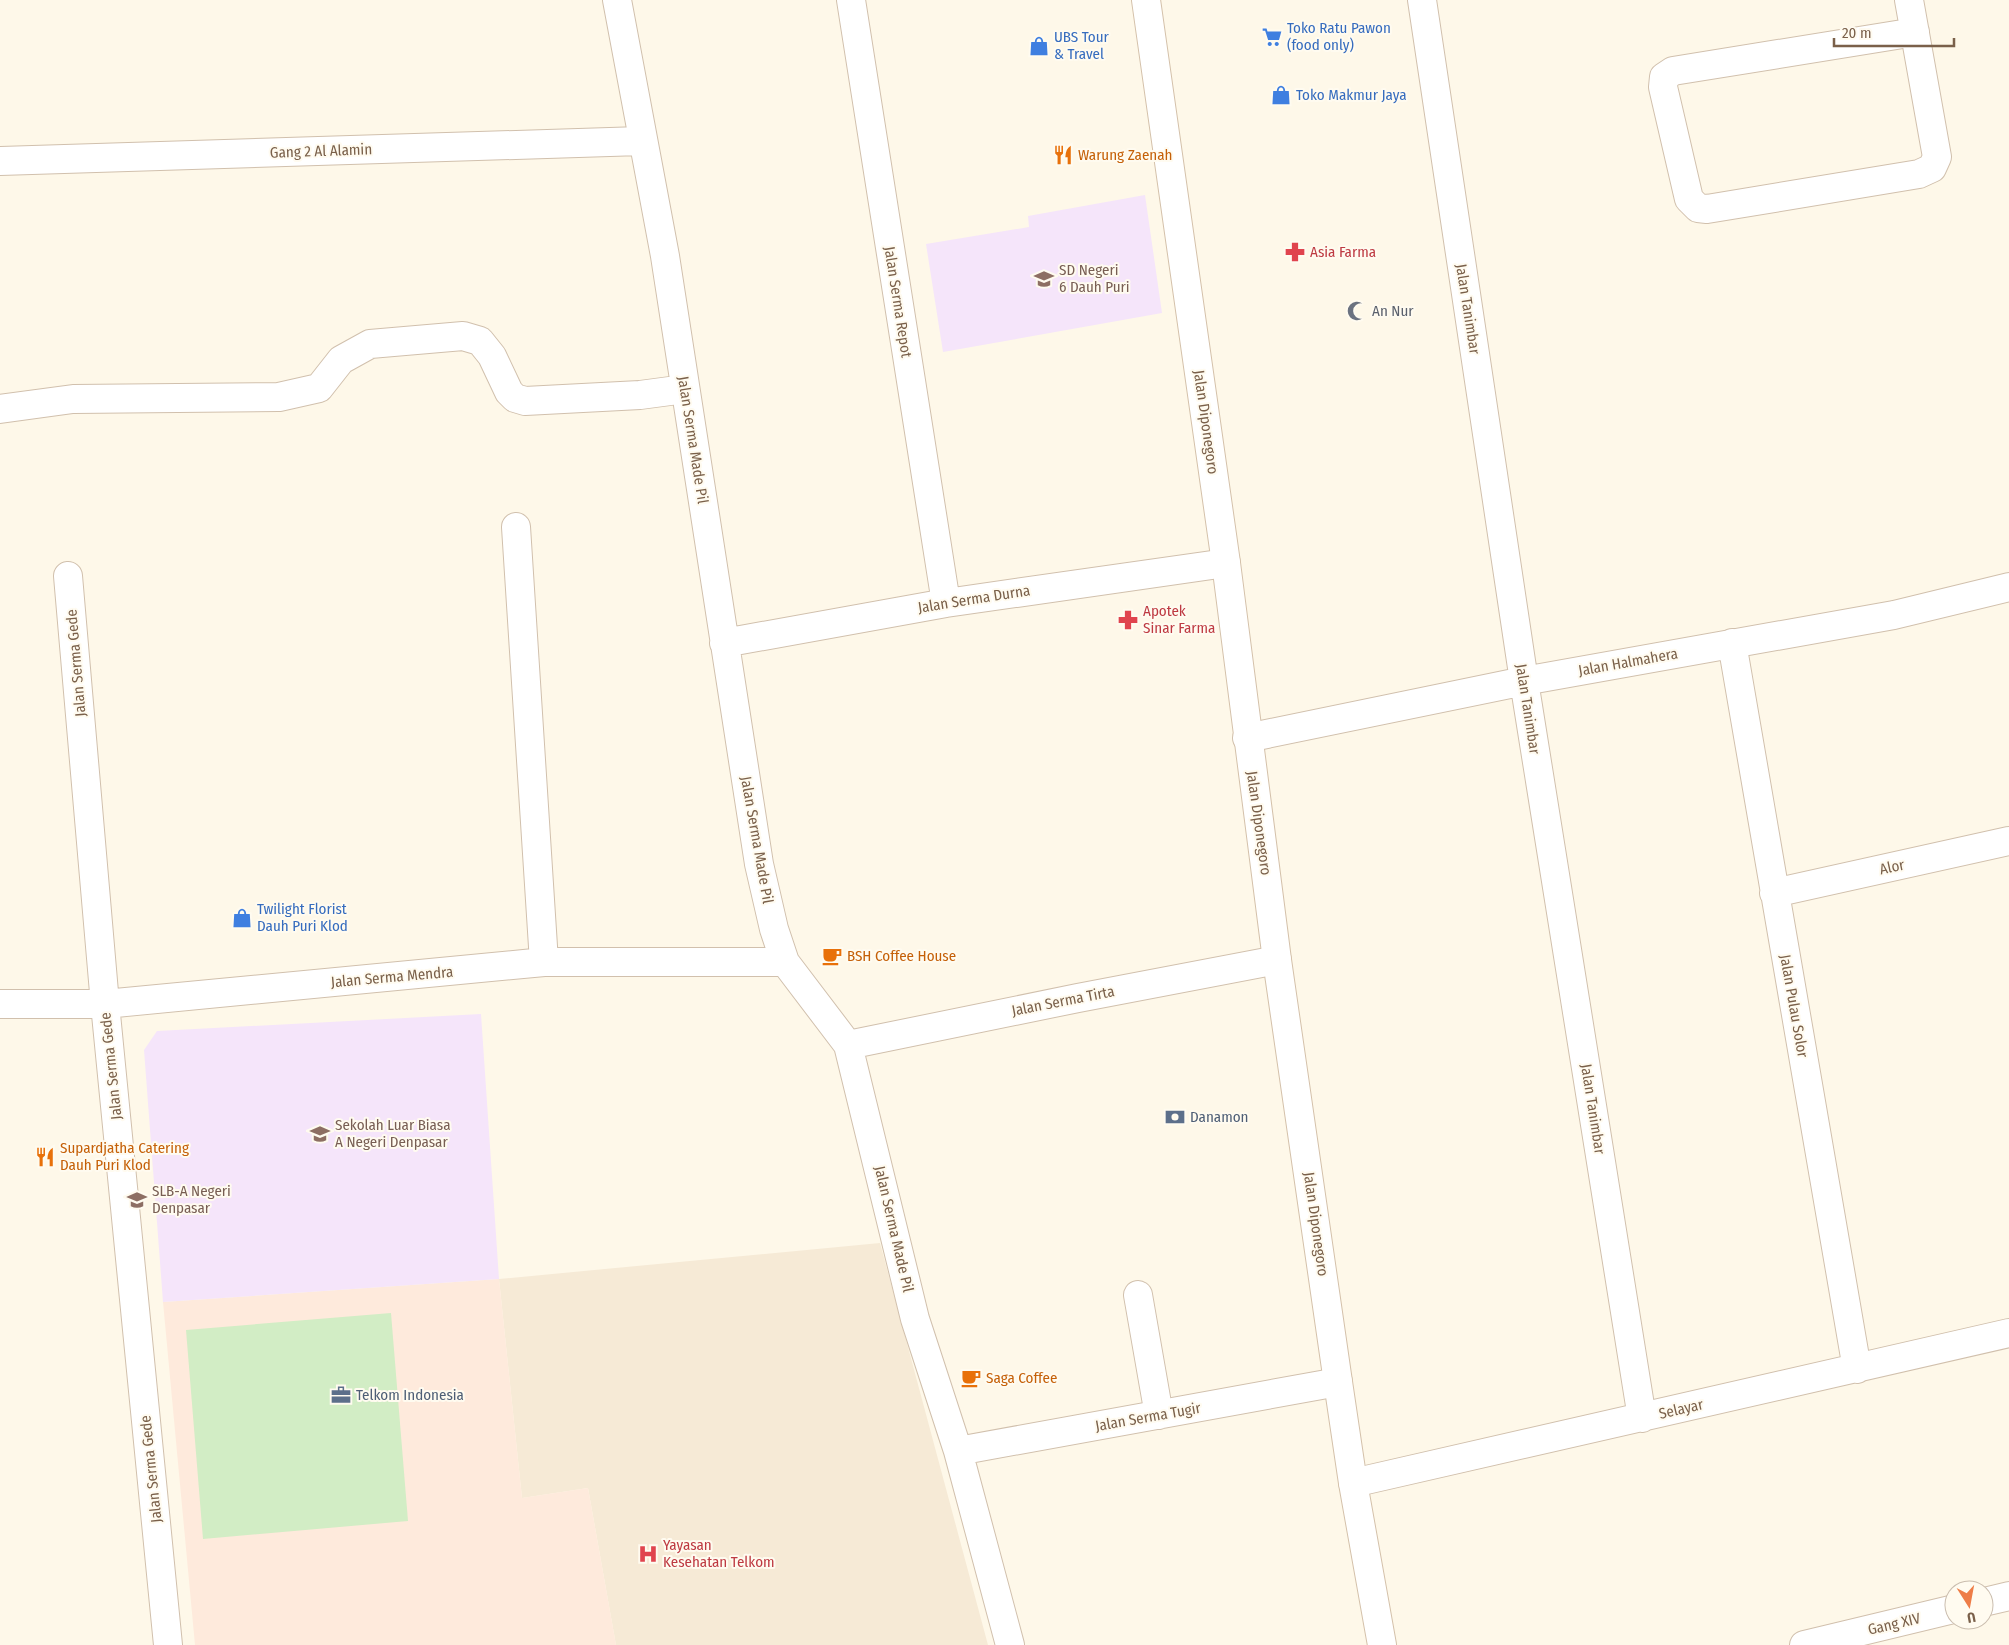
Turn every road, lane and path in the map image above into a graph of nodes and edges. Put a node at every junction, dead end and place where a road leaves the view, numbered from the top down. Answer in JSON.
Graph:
{"nodes":[{"id":1,"x":617,"y":0,"type":"edge"},
{"id":2,"x":851,"y":0,"type":"edge"},
{"id":3,"x":1146,"y":0,"type":"edge"},
{"id":4,"x":1422,"y":0,"type":"edge"},
{"id":5,"x":1909,"y":0,"type":"edge"},
{"id":6,"x":1915,"y":32,"type":"junction"},
{"id":7,"x":642,"y":141,"type":"junction"},
{"id":8,"x":0,"y":161,"type":"edge"},
{"id":9,"x":685,"y":389,"type":"junction"},
{"id":10,"x":0,"y":409,"type":"edge"},
{"id":11,"x":516,"y":527,"type":"dead end"},
{"id":12,"x":1226,"y":563,"type":"junction"},
{"id":13,"x":68,"y":576,"type":"dead end"},
{"id":14,"x":2009,"y":587,"type":"edge"},
{"id":15,"x":946,"y":604,"type":"junction"},
{"id":16,"x":724,"y":642,"type":"junction"},
{"id":17,"x":1732,"y":643,"type":"junction"},
{"id":18,"x":1524,"y":681,"type":"junction"},
{"id":19,"x":1247,"y":738,"type":"junction"},
{"id":20,"x":2009,"y":841,"type":"edge"},
{"id":21,"x":1774,"y":893,"type":"junction"},
{"id":22,"x":1277,"y":960,"type":"junction"},
{"id":23,"x":544,"y":962,"type":"junction"},
{"id":24,"x":785,"y":962,"type":"junction"},
{"id":25,"x":0,"y":1004,"type":"edge"},
{"id":26,"x":105,"y":1004,"type":"junction"},
{"id":27,"x":848,"y":1045,"type":"junction"},
{"id":28,"x":1138,"y":1295,"type":"dead end"},
{"id":29,"x":2009,"y":1333,"type":"edge"},
{"id":30,"x":1857,"y":1369,"type":"junction"},
{"id":31,"x":1338,"y":1382,"type":"junction"},
{"id":32,"x":1159,"y":1415,"type":"junction"},
{"id":33,"x":1642,"y":1418,"type":"junction"},
{"id":34,"x":958,"y":1451,"type":"junction"},
{"id":35,"x":1353,"y":1483,"type":"junction"},
{"id":36,"x":2009,"y":1596,"type":"edge"},
{"id":37,"x":1994,"y":1600,"type":"edge"},
{"id":38,"x":1944,"y":1611,"type":"edge"},
{"id":39,"x":168,"y":1645,"type":"edge"},
{"id":40,"x":1010,"y":1645,"type":"edge"},
{"id":41,"x":1382,"y":1645,"type":"edge"},
{"id":42,"x":1804,"y":1645,"type":"edge"}],
"edges":[{"from":1,"to":7,"type":"street","name":"Jalan Serma Made Pil"},
{"from":2,"to":15,"type":"street","name":"Jalan Serma Repot"},
{"from":3,"to":12,"type":"street","name":"Jalan Diponegoro"},
{"from":4,"to":18,"type":"street","name":"Jalan Tanimbar"},
{"from":5,"to":6,"type":"street"},
{"from":6,"to":6,"type":"street"},
{"from":7,"to":8,"type":"street","name":"Gang 2 Al Alamin"},
{"from":7,"to":9,"type":"street","name":"Jalan Serma Made Pil"},
{"from":9,"to":10,"type":"street"},
{"from":9,"to":16,"type":"street","name":"Jalan Serma Made Pil"},
{"from":11,"to":23,"type":"street"},
{"from":12,"to":15,"type":"street","name":"Jalan Serma Durna"},
{"from":12,"to":19,"type":"street","name":"Jalan Diponegoro"},
{"from":13,"to":26,"type":"street","name":"Jalan Serma Gede"},
{"from":14,"to":17,"type":"street","name":"Jalan Halmahera"},
{"from":15,"to":16,"type":"street","name":"Jalan Serma Durna"},
{"from":16,"to":24,"type":"street","name":"Jalan Serma Made Pil"},
{"from":17,"to":18,"type":"street","name":"Jalan Halmahera"},
{"from":17,"to":21,"type":"street","name":"Jalan Pulau Solor"},
{"from":18,"to":19,"type":"street","name":"Jalan Halmahera"},
{"from":18,"to":33,"type":"street","name":"Jalan Tanimbar"},
{"from":19,"to":22,"type":"street","name":"Jalan Diponegoro"},
{"from":20,"to":21,"type":"street","name":"Alor"},
{"from":21,"to":30,"type":"street","name":"Jalan Pulau Solor"},
{"from":22,"to":27,"type":"street","name":"Jalan Serma Tirta"},
{"from":22,"to":31,"type":"street","name":"Jalan Diponegoro"},
{"from":23,"to":24,"type":"street","name":"Jalan Serma Mendra"},
{"from":23,"to":26,"type":"street","name":"Jalan Serma Mendra"},
{"from":24,"to":27,"type":"street","name":"Jalan Serma Made Pil"},
{"from":25,"to":26,"type":"street","name":"Jalan Serma Mendra"},
{"from":26,"to":39,"type":"street","name":"Jalan Serma Gede"},
{"from":27,"to":34,"type":"street","name":"Jalan Serma Made Pil"},
{"from":28,"to":32,"type":"street"},
{"from":29,"to":30,"type":"street","name":"Selayar"},
{"from":30,"to":33,"type":"street","name":"Selayar"},
{"from":31,"to":32,"type":"street","name":"Jalan Serma Tugir"},
{"from":31,"to":35,"type":"street","name":"Jalan Diponegoro"},
{"from":32,"to":34,"type":"street","name":"Jalan Serma Tugir"},
{"from":33,"to":35,"type":"street","name":"Selayar"},
{"from":34,"to":40,"type":"street","name":"Jalan Serma Made Pil"},
{"from":35,"to":41,"type":"street","name":"Jalan Diponegoro"},
{"from":36,"to":37,"type":"street"},
{"from":38,"to":42,"type":"street","name":"Gang XIV"}]}
